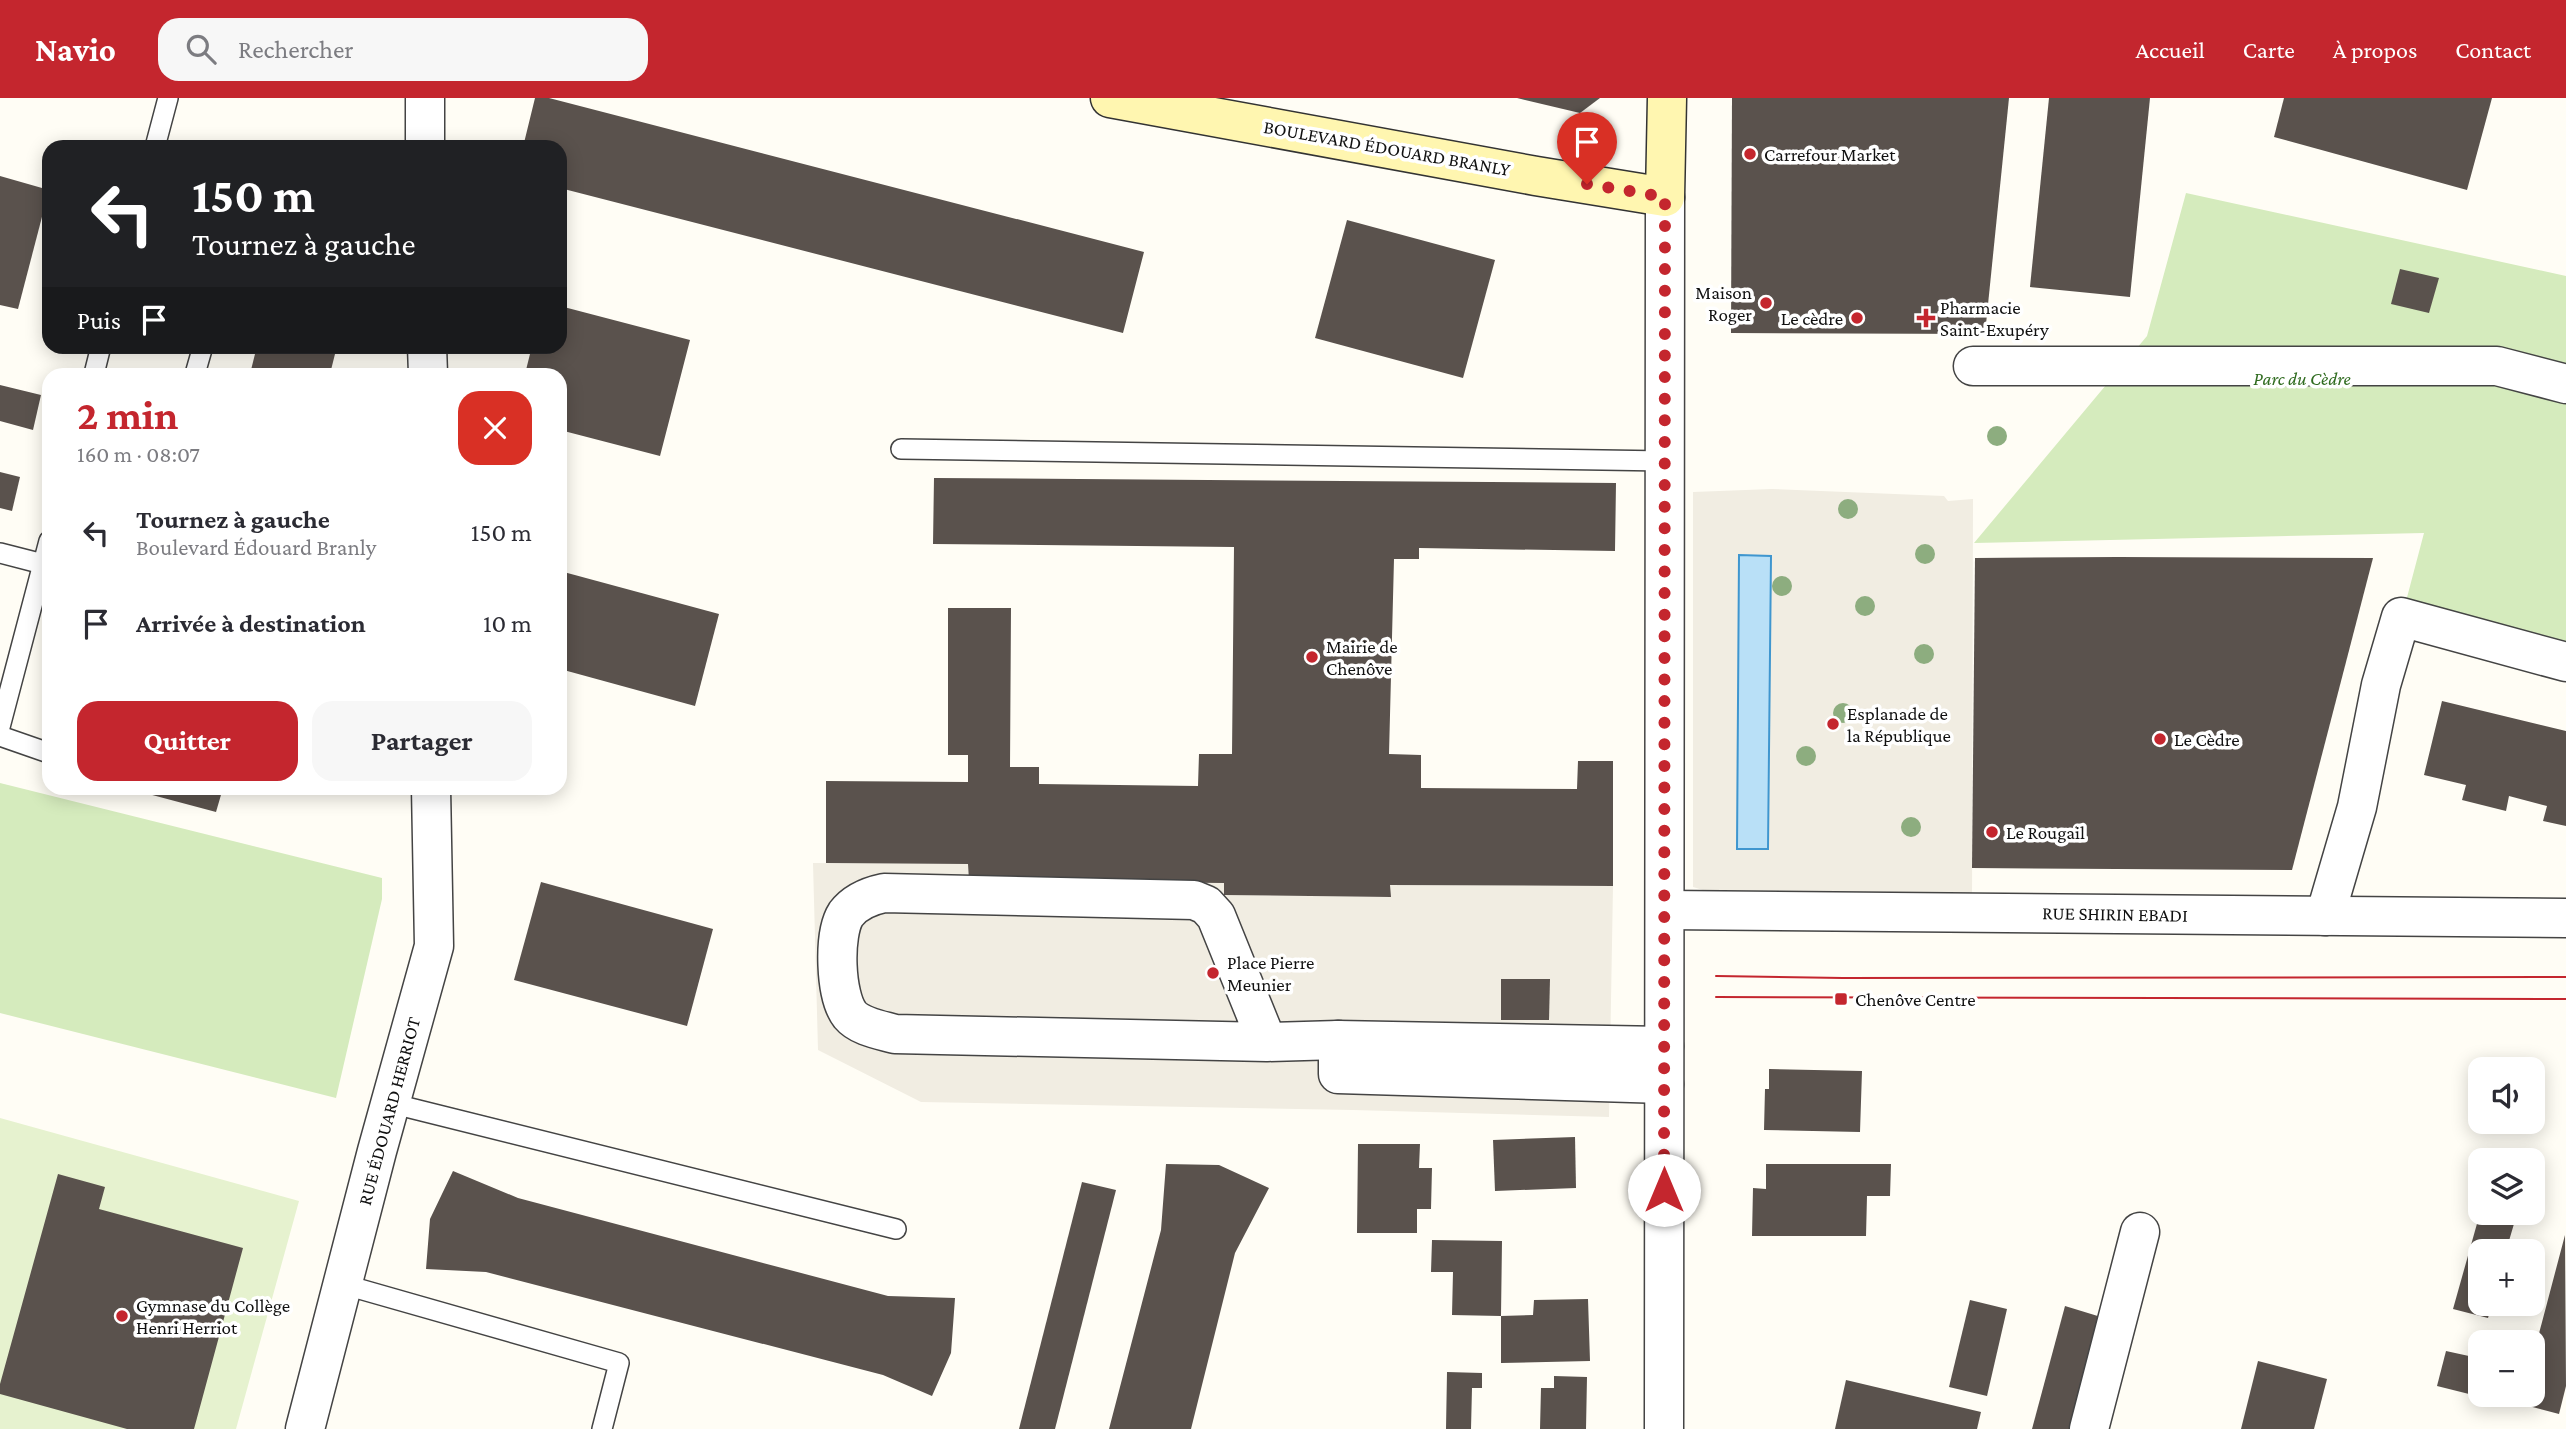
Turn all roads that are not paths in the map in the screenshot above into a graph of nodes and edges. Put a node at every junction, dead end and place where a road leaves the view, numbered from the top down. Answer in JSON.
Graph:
{"nodes":[{"id":1,"x":168,"y":98,"type":"edge"},
{"id":2,"x":425,"y":98,"type":"edge"},
{"id":3,"x":1110,"y":98,"type":"edge"},
{"id":4,"x":1667,"y":98,"type":"edge"},
{"id":5,"x":1164,"y":103,"type":"edge"},
{"id":6,"x":157,"y":140,"type":"edge"},
{"id":7,"x":425,"y":140,"type":"edge"},
{"id":8,"x":1665,"y":197,"type":"junction"},
{"id":9,"x":1973,"y":366,"type":"dead end"},
{"id":10,"x":2566,"y":384,"type":"edge"},
{"id":11,"x":901,"y":449,"type":"dead end"},
{"id":12,"x":1665,"y":461,"type":"junction"},
{"id":13,"x":0,"y":553,"type":"edge"},
{"id":14,"x":42,"y":564,"type":"edge"},
{"id":15,"x":42,"y":568,"type":"edge"},
{"id":16,"x":2566,"y":662,"type":"edge"},
{"id":17,"x":0,"y":727,"type":"edge"},
{"id":18,"x":0,"y":736,"type":"edge"},
{"id":19,"x":42,"y":750,"type":"edge"},
{"id":20,"x":431,"y":795,"type":"edge"},
{"id":21,"x":1665,"y":910,"type":"junction"},
{"id":22,"x":2325,"y":916,"type":"junction"},
{"id":23,"x":2566,"y":918,"type":"edge"},
{"id":24,"x":1338,"y":1040,"type":"junction"},
{"id":25,"x":1267,"y":1042,"type":"junction"},
{"id":26,"x":1664,"y":1046,"type":"junction"},
{"id":27,"x":1664,"y":1084,"type":"junction"},
{"id":28,"x":390,"y":1103,"type":"junction"},
{"id":29,"x":896,"y":1229,"type":"dead end"},
{"id":30,"x":2140,"y":1232,"type":"dead end"},
{"id":31,"x":342,"y":1284,"type":"junction"},
{"id":32,"x":305,"y":1429,"type":"edge"},
{"id":33,"x":602,"y":1429,"type":"edge"},
{"id":34,"x":1664,"y":1429,"type":"edge"},
{"id":35,"x":2089,"y":1429,"type":"edge"}],
"edges":[{"from":1,"to":6,"type":"lane"},
{"from":2,"to":7,"type":"street"},
{"from":3,"to":5,"type":"street","name":"BOULEVARD ÉDOUARD BRANLY"},
{"from":4,"to":8,"type":"street"},
{"from":5,"to":8,"type":"street","name":"BOULEVARD ÉDOUARD BRANLY"},
{"from":8,"to":12,"type":"street"},
{"from":9,"to":10,"type":"street"},
{"from":11,"to":12,"type":"lane"},
{"from":12,"to":21,"type":"street"},
{"from":13,"to":14,"type":"lane"},
{"from":15,"to":17,"type":"lane"},
{"from":16,"to":22,"type":"street"},
{"from":18,"to":19,"type":"lane"},
{"from":20,"to":28,"type":"street","name":"RUE ÉDOUARD HERRIOT"},
{"from":21,"to":22,"type":"street","name":"RUE SHIRIN EBADI"},
{"from":21,"to":26,"type":"street"},
{"from":22,"to":23,"type":"street","name":"RUE SHIRIN EBADI"},
{"from":24,"to":25,"type":"street"},
{"from":24,"to":26,"type":"street"},
{"from":24,"to":27,"type":"street"},
{"from":25,"to":25,"type":"street"},
{"from":26,"to":27,"type":"street"},
{"from":27,"to":34,"type":"street"},
{"from":28,"to":29,"type":"lane"},
{"from":28,"to":31,"type":"street","name":"RUE ÉDOUARD HERRIOT"},
{"from":30,"to":35,"type":"street"},
{"from":31,"to":32,"type":"street","name":"RUE ÉDOUARD HERRIOT"},
{"from":31,"to":33,"type":"lane"}]}
